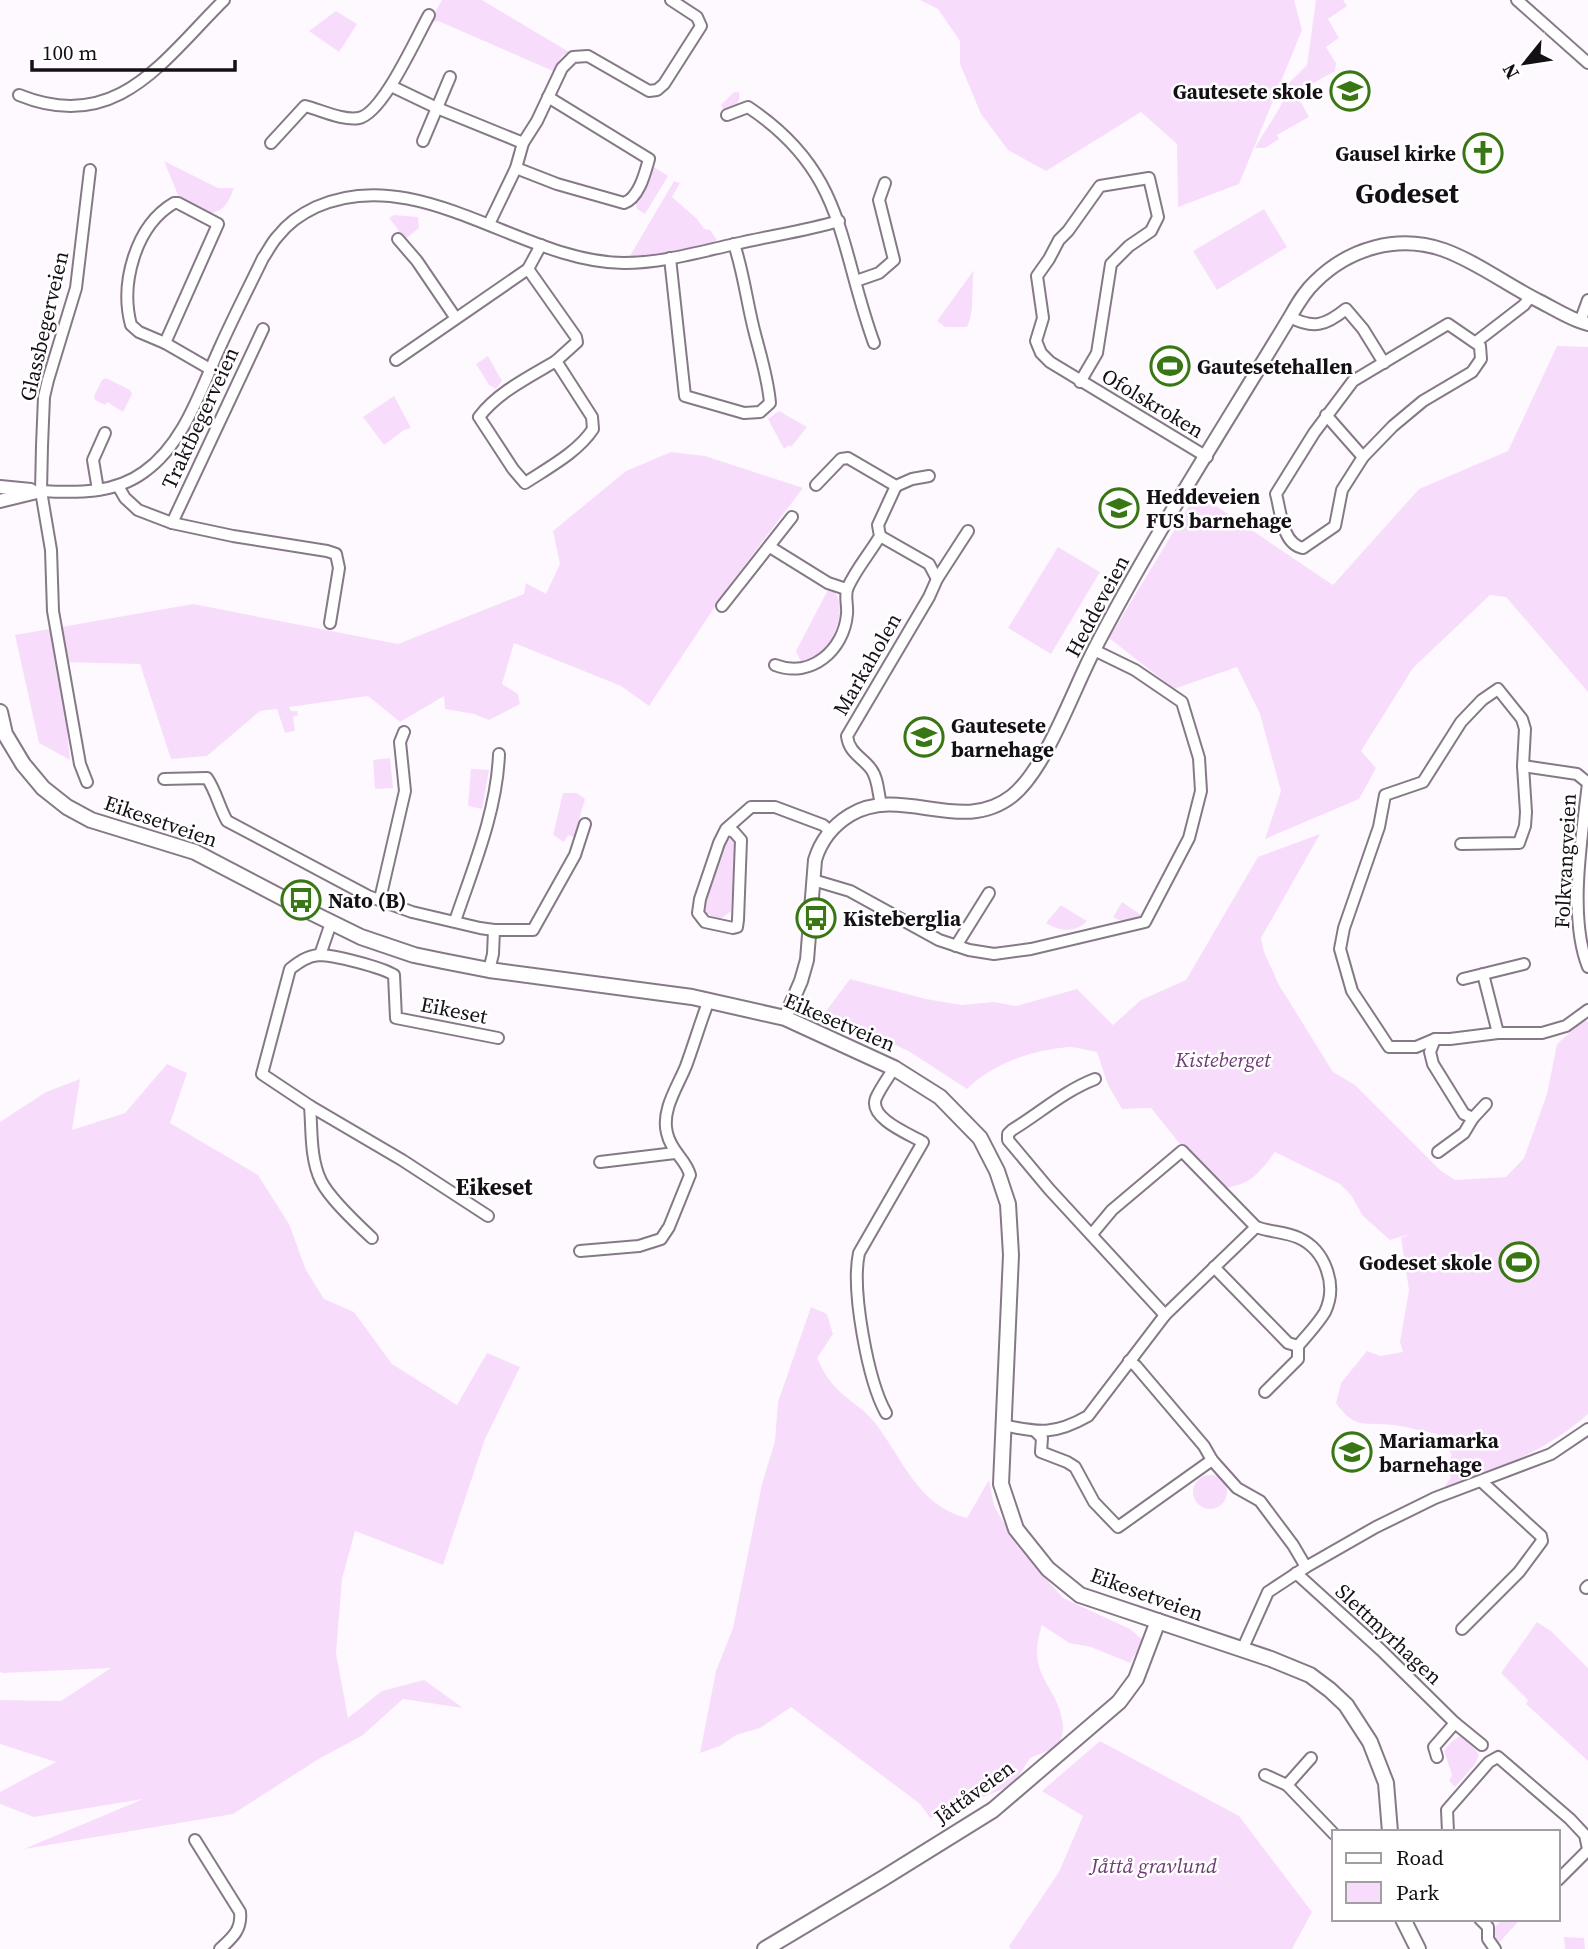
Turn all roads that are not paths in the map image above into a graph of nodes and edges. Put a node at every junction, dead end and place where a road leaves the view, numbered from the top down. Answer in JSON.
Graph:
{"nodes":[{"id":1,"x":671,"y":0,"type":"edge"},
{"id":2,"x":1517,"y":0,"type":"edge"},
{"id":3,"x":223,"y":1,"type":"edge"},
{"id":4,"x":429,"y":15,"type":"dead end"},
{"id":5,"x":1588,"y":63,"type":"edge"},
{"id":6,"x":450,"y":77,"type":"dead end"},
{"id":7,"x":391,"y":86,"type":"junction"},
{"id":8,"x":19,"y":94,"type":"dead end"},
{"id":9,"x":548,"y":97,"type":"junction"},
{"id":10,"x":437,"y":108,"type":"junction"},
{"id":11,"x":727,"y":115,"type":"dead end"},
{"id":12,"x":423,"y":141,"type":"dead end"},
{"id":13,"x":271,"y":143,"type":"dead end"},
{"id":14,"x":523,"y":143,"type":"junction"},
{"id":15,"x":516,"y":168,"type":"junction"},
{"id":16,"x":90,"y":170,"type":"dead end"},
{"id":17,"x":886,"y":183,"type":"dead end"},
{"id":18,"x":839,"y":221,"type":"junction"},
{"id":19,"x":489,"y":224,"type":"junction"},
{"id":20,"x":397,"y":239,"type":"dead end"},
{"id":21,"x":541,"y":244,"type":"junction"},
{"id":22,"x":734,"y":244,"type":"junction"},
{"id":23,"x":670,"y":258,"type":"junction"},
{"id":24,"x":528,"y":269,"type":"junction"},
{"id":25,"x":856,"y":281,"type":"junction"},
{"id":26,"x":1530,"y":297,"type":"junction"},
{"id":27,"x":1588,"y":300,"type":"edge"},
{"id":28,"x":456,"y":317,"type":"junction"},
{"id":29,"x":1290,"y":317,"type":"junction"},
{"id":30,"x":1584,"y":323,"type":"edge"},
{"id":31,"x":263,"y":329,"type":"dead end"},
{"id":32,"x":1476,"y":342,"type":"junction"},
{"id":33,"x":164,"y":343,"type":"junction"},
{"id":34,"x":874,"y":343,"type":"dead end"},
{"id":35,"x":396,"y":360,"type":"dead end"},
{"id":36,"x":556,"y":361,"type":"junction"},
{"id":37,"x":1384,"y":363,"type":"junction"},
{"id":38,"x":210,"y":369,"type":"junction"},
{"id":39,"x":1080,"y":382,"type":"junction"},
{"id":40,"x":1326,"y":415,"type":"junction"},
{"id":41,"x":105,"y":433,"type":"dead end"},
{"id":42,"x":1207,"y":457,"type":"junction"},
{"id":43,"x":1363,"y":457,"type":"junction"},
{"id":44,"x":929,"y":476,"type":"dead end"},
{"id":45,"x":816,"y":485,"type":"dead end"},
{"id":46,"x":118,"y":486,"type":"junction"},
{"id":47,"x":895,"y":486,"type":"junction"},
{"id":48,"x":0,"y":487,"type":"edge"},
{"id":49,"x":98,"y":490,"type":"junction"},
{"id":50,"x":41,"y":491,"type":"junction"},
{"id":51,"x":0,"y":501,"type":"edge"},
{"id":52,"x":792,"y":517,"type":"dead end"},
{"id":53,"x":172,"y":523,"type":"junction"},
{"id":54,"x":968,"y":531,"type":"dead end"},
{"id":55,"x":880,"y":536,"type":"junction"},
{"id":56,"x":770,"y":547,"type":"junction"},
{"id":57,"x":937,"y":579,"type":"junction"},
{"id":58,"x":846,"y":589,"type":"junction"},
{"id":59,"x":722,"y":606,"type":"dead end"},
{"id":60,"x":330,"y":623,"type":"dead end"},
{"id":61,"x":1094,"y":650,"type":"junction"},
{"id":62,"x":775,"y":665,"type":"dead end"},
{"id":63,"x":0,"y":712,"type":"edge"},
{"id":64,"x":404,"y":732,"type":"dead end"},
{"id":65,"x":499,"y":754,"type":"dead end"},
{"id":66,"x":1523,"y":766,"type":"junction"},
{"id":67,"x":164,"y":779,"type":"dead end"},
{"id":68,"x":88,"y":782,"type":"dead end"},
{"id":69,"x":881,"y":804,"type":"junction"},
{"id":70,"x":585,"y":824,"type":"dead end"},
{"id":71,"x":726,"y":829,"type":"junction"},
{"id":72,"x":830,"y":831,"type":"junction"},
{"id":73,"x":1461,"y":845,"type":"dead end"},
{"id":74,"x":813,"y":880,"type":"junction"},
{"id":75,"x":989,"y":893,"type":"dead end"},
{"id":76,"x":380,"y":899,"type":"junction"},
{"id":77,"x":1583,"y":906,"type":"edge"},
{"id":78,"x":455,"y":921,"type":"junction"},
{"id":79,"x":331,"y":923,"type":"junction"},
{"id":80,"x":494,"y":930,"type":"junction"},
{"id":81,"x":956,"y":946,"type":"junction"},
{"id":82,"x":320,"y":955,"type":"junction"},
{"id":83,"x":1524,"y":964,"type":"dead end"},
{"id":84,"x":1588,"y":967,"type":"edge"},
{"id":85,"x":489,"y":970,"type":"junction"},
{"id":86,"x":1483,"y":974,"type":"junction"},
{"id":87,"x":1463,"y":979,"type":"dead end"},
{"id":88,"x":707,"y":1000,"type":"junction"},
{"id":89,"x":1588,"y":1010,"type":"edge"},
{"id":90,"x":785,"y":1018,"type":"junction"},
{"id":91,"x":1498,"y":1033,"type":"junction"},
{"id":92,"x":498,"y":1038,"type":"dead end"},
{"id":93,"x":1435,"y":1039,"type":"junction"},
{"id":94,"x":894,"y":1068,"type":"junction"},
{"id":95,"x":1095,"y":1079,"type":"dead end"},
{"id":96,"x":1486,"y":1104,"type":"dead end"},
{"id":97,"x":310,"y":1106,"type":"junction"},
{"id":98,"x":1472,"y":1118,"type":"junction"},
{"id":99,"x":1438,"y":1152,"type":"dead end"},
{"id":100,"x":675,"y":1153,"type":"junction"},
{"id":101,"x":600,"y":1162,"type":"dead end"},
{"id":102,"x":488,"y":1216,"type":"dead end"},
{"id":103,"x":1256,"y":1227,"type":"junction"},
{"id":104,"x":1092,"y":1234,"type":"junction"},
{"id":105,"x":372,"y":1238,"type":"dead end"},
{"id":106,"x":580,"y":1251,"type":"dead end"},
{"id":107,"x":1214,"y":1267,"type":"junction"},
{"id":108,"x":1165,"y":1315,"type":"junction"},
{"id":109,"x":1298,"y":1346,"type":"junction"},
{"id":110,"x":1129,"y":1361,"type":"junction"},
{"id":111,"x":1265,"y":1392,"type":"dead end"},
{"id":112,"x":886,"y":1413,"type":"dead end"},
{"id":113,"x":1003,"y":1425,"type":"junction"},
{"id":114,"x":1588,"y":1429,"type":"edge"},
{"id":115,"x":1037,"y":1432,"type":"junction"},
{"id":116,"x":1212,"y":1460,"type":"junction"},
{"id":117,"x":1481,"y":1481,"type":"junction"},
{"id":118,"x":1301,"y":1570,"type":"junction"},
{"id":119,"x":1158,"y":1621,"type":"junction"},
{"id":120,"x":1462,"y":1629,"type":"dead end"},
{"id":121,"x":1242,"y":1650,"type":"junction"},
{"id":122,"x":1455,"y":1723,"type":"junction"},
{"id":123,"x":1482,"y":1745,"type":"dead end"},
{"id":124,"x":1437,"y":1757,"type":"dead end"},
{"id":125,"x":1311,"y":1758,"type":"dead end"},
{"id":126,"x":1265,"y":1775,"type":"dead end"},
{"id":127,"x":1287,"y":1784,"type":"junction"},
{"id":128,"x":1390,"y":1830,"type":"edge"},
{"id":129,"x":1448,"y":1830,"type":"edge"},
{"id":130,"x":1332,"y":1832,"type":"edge"},
{"id":131,"x":195,"y":1840,"type":"dead end"},
{"id":132,"x":1588,"y":1849,"type":"edge"},
{"id":133,"x":1560,"y":1878,"type":"edge"},
{"id":134,"x":1404,"y":1921,"type":"edge"},
{"id":135,"x":1488,"y":1922,"type":"edge"},
{"id":136,"x":1486,"y":1944,"type":"edge"},
{"id":137,"x":220,"y":1949,"type":"edge"},
{"id":138,"x":765,"y":1949,"type":"edge"},
{"id":139,"x":1418,"y":1949,"type":"edge"},
{"id":140,"x":1495,"y":1949,"type":"edge"}],
"edges":[{"from":1,"to":9,"type":"street"},
{"from":2,"to":5,"type":"street"},
{"from":3,"to":8,"type":"street"},
{"from":4,"to":7,"type":"street"},
{"from":6,"to":10,"type":"street"},
{"from":7,"to":10,"type":"street"},
{"from":7,"to":13,"type":"street"},
{"from":9,"to":14,"type":"street"},
{"from":9,"to":15,"type":"street"},
{"from":10,"to":12,"type":"street"},
{"from":10,"to":14,"type":"street"},
{"from":11,"to":18,"type":"street"},
{"from":14,"to":15,"type":"street"},
{"from":15,"to":19,"type":"street"},
{"from":16,"to":50,"type":"street","name":"Glassbegerveien"},
{"from":17,"to":25,"type":"street"},
{"from":18,"to":22,"type":"street"},
{"from":18,"to":25,"type":"street"},
{"from":19,"to":21,"type":"street"},
{"from":19,"to":38,"type":"street"},
{"from":20,"to":28,"type":"street"},
{"from":21,"to":23,"type":"street"},
{"from":21,"to":24,"type":"street"},
{"from":22,"to":23,"type":"street"},
{"from":22,"to":23,"type":"street"},
{"from":24,"to":28,"type":"street"},
{"from":24,"to":36,"type":"street"},
{"from":25,"to":34,"type":"street"},
{"from":26,"to":29,"type":"street","name":"Heddeveien"},
{"from":26,"to":30,"type":"street","name":"Heddeveien"},
{"from":26,"to":32,"type":"street"},
{"from":27,"to":30,"type":"street","name":"Heddeveien"},
{"from":28,"to":35,"type":"street"},
{"from":29,"to":37,"type":"street"},
{"from":29,"to":42,"type":"street","name":"Heddeveien"},
{"from":31,"to":53,"type":"street","name":"Traktbegerveien"},
{"from":32,"to":37,"type":"street"},
{"from":32,"to":43,"type":"street"},
{"from":33,"to":33,"type":"street"},
{"from":33,"to":38,"type":"street"},
{"from":36,"to":36,"type":"street"},
{"from":37,"to":40,"type":"street"},
{"from":38,"to":46,"type":"street"},
{"from":39,"to":39,"type":"street","name":"Ofolskroken"},
{"from":39,"to":42,"type":"street","name":"Ofolskroken"},
{"from":40,"to":43,"type":"street"},
{"from":40,"to":43,"type":"street"},
{"from":41,"to":49,"type":"street"},
{"from":42,"to":61,"type":"street","name":"Heddeveien"},
{"from":44,"to":47,"type":"street"},
{"from":45,"to":47,"type":"street"},
{"from":46,"to":49,"type":"street"},
{"from":46,"to":53,"type":"street","name":"Traktbegerveien"},
{"from":47,"to":55,"type":"street"},
{"from":48,"to":50,"type":"street"},
{"from":49,"to":50,"type":"street"},
{"from":50,"to":51,"type":"street"},
{"from":50,"to":68,"type":"street","name":"Glassbegerveien"},
{"from":52,"to":56,"type":"street"},
{"from":53,"to":60,"type":"street","name":"Traktbegerveien"},
{"from":54,"to":57,"type":"street","name":"Markaholen"},
{"from":55,"to":57,"type":"street"},
{"from":55,"to":58,"type":"street"},
{"from":56,"to":58,"type":"street"},
{"from":56,"to":59,"type":"street"},
{"from":57,"to":69,"type":"street","name":"Markaholen"},
{"from":58,"to":62,"type":"street","name":"Markaholen"},
{"from":61,"to":69,"type":"street","name":"Heddeveien"},
{"from":61,"to":81,"type":"street"},
{"from":63,"to":79,"type":"main road","name":"Eikesetveien"},
{"from":64,"to":76,"type":"street"},
{"from":65,"to":78,"type":"street"},
{"from":66,"to":73,"type":"street"},
{"from":66,"to":77,"type":"street","name":"Folkvangveien"},
{"from":66,"to":93,"type":"street"},
{"from":67,"to":76,"type":"street"},
{"from":69,"to":72,"type":"street","name":"Heddeveien"},
{"from":70,"to":80,"type":"street"},
{"from":71,"to":71,"type":"street"},
{"from":71,"to":72,"type":"street"},
{"from":72,"to":74,"type":"street","name":"Heddeveien"},
{"from":74,"to":81,"type":"street"},
{"from":74,"to":90,"type":"street","name":"Heddeveien"},
{"from":75,"to":81,"type":"street"},
{"from":76,"to":78,"type":"street"},
{"from":77,"to":84,"type":"street","name":"Folkvangveien"},
{"from":78,"to":80,"type":"street"},
{"from":79,"to":82,"type":"street"},
{"from":79,"to":85,"type":"main road","name":"Eikesetveien"},
{"from":80,"to":85,"type":"street"},
{"from":82,"to":92,"type":"street","name":"Eikeset"},
{"from":82,"to":97,"type":"street"},
{"from":83,"to":86,"type":"street"},
{"from":85,"to":88,"type":"main road","name":"Eikesetveien"},
{"from":86,"to":87,"type":"street"},
{"from":86,"to":91,"type":"street"},
{"from":88,"to":90,"type":"main road","name":"Eikesetveien"},
{"from":88,"to":100,"type":"street"},
{"from":89,"to":91,"type":"street"},
{"from":90,"to":94,"type":"main road","name":"Eikesetveien"},
{"from":91,"to":93,"type":"street"},
{"from":93,"to":98,"type":"street"},
{"from":94,"to":112,"type":"street"},
{"from":94,"to":113,"type":"main road","name":"Eikesetveien"},
{"from":95,"to":104,"type":"street"},
{"from":96,"to":98,"type":"street"},
{"from":97,"to":102,"type":"street"},
{"from":97,"to":105,"type":"street"},
{"from":98,"to":99,"type":"street"},
{"from":100,"to":101,"type":"street"},
{"from":100,"to":106,"type":"street"},
{"from":103,"to":104,"type":"street"},
{"from":103,"to":107,"type":"street"},
{"from":103,"to":109,"type":"street"},
{"from":104,"to":108,"type":"street"},
{"from":107,"to":108,"type":"street"},
{"from":107,"to":109,"type":"street"},
{"from":108,"to":110,"type":"street"},
{"from":109,"to":111,"type":"street"},
{"from":110,"to":115,"type":"street"},
{"from":110,"to":116,"type":"street","name":"Slettmyrhagen"},
{"from":113,"to":115,"type":"street"},
{"from":113,"to":119,"type":"main road","name":"Eikesetveien"},
{"from":114,"to":117,"type":"street"},
{"from":115,"to":116,"type":"street"},
{"from":116,"to":118,"type":"street","name":"Slettmyrhagen"},
{"from":117,"to":118,"type":"street"},
{"from":117,"to":120,"type":"street"},
{"from":118,"to":121,"type":"street"},
{"from":118,"to":122,"type":"street","name":"Slettmyrhagen"},
{"from":119,"to":121,"type":"main road","name":"Eikesetveien"},
{"from":119,"to":138,"type":"main road","name":"Jåttåveien"},
{"from":121,"to":128,"type":"main road","name":"Eikesetveien"},
{"from":122,"to":123,"type":"street","name":"Slettmyrhagen"},
{"from":122,"to":124,"type":"street"},
{"from":125,"to":127,"type":"street"},
{"from":126,"to":127,"type":"street"},
{"from":127,"to":130,"type":"street"},
{"from":129,"to":132,"type":"street"},
{"from":131,"to":137,"type":"street"},
{"from":132,"to":133,"type":"street"},
{"from":134,"to":139,"type":"main road"},
{"from":135,"to":136,"type":"street"},
{"from":136,"to":140,"type":"street"}]}
